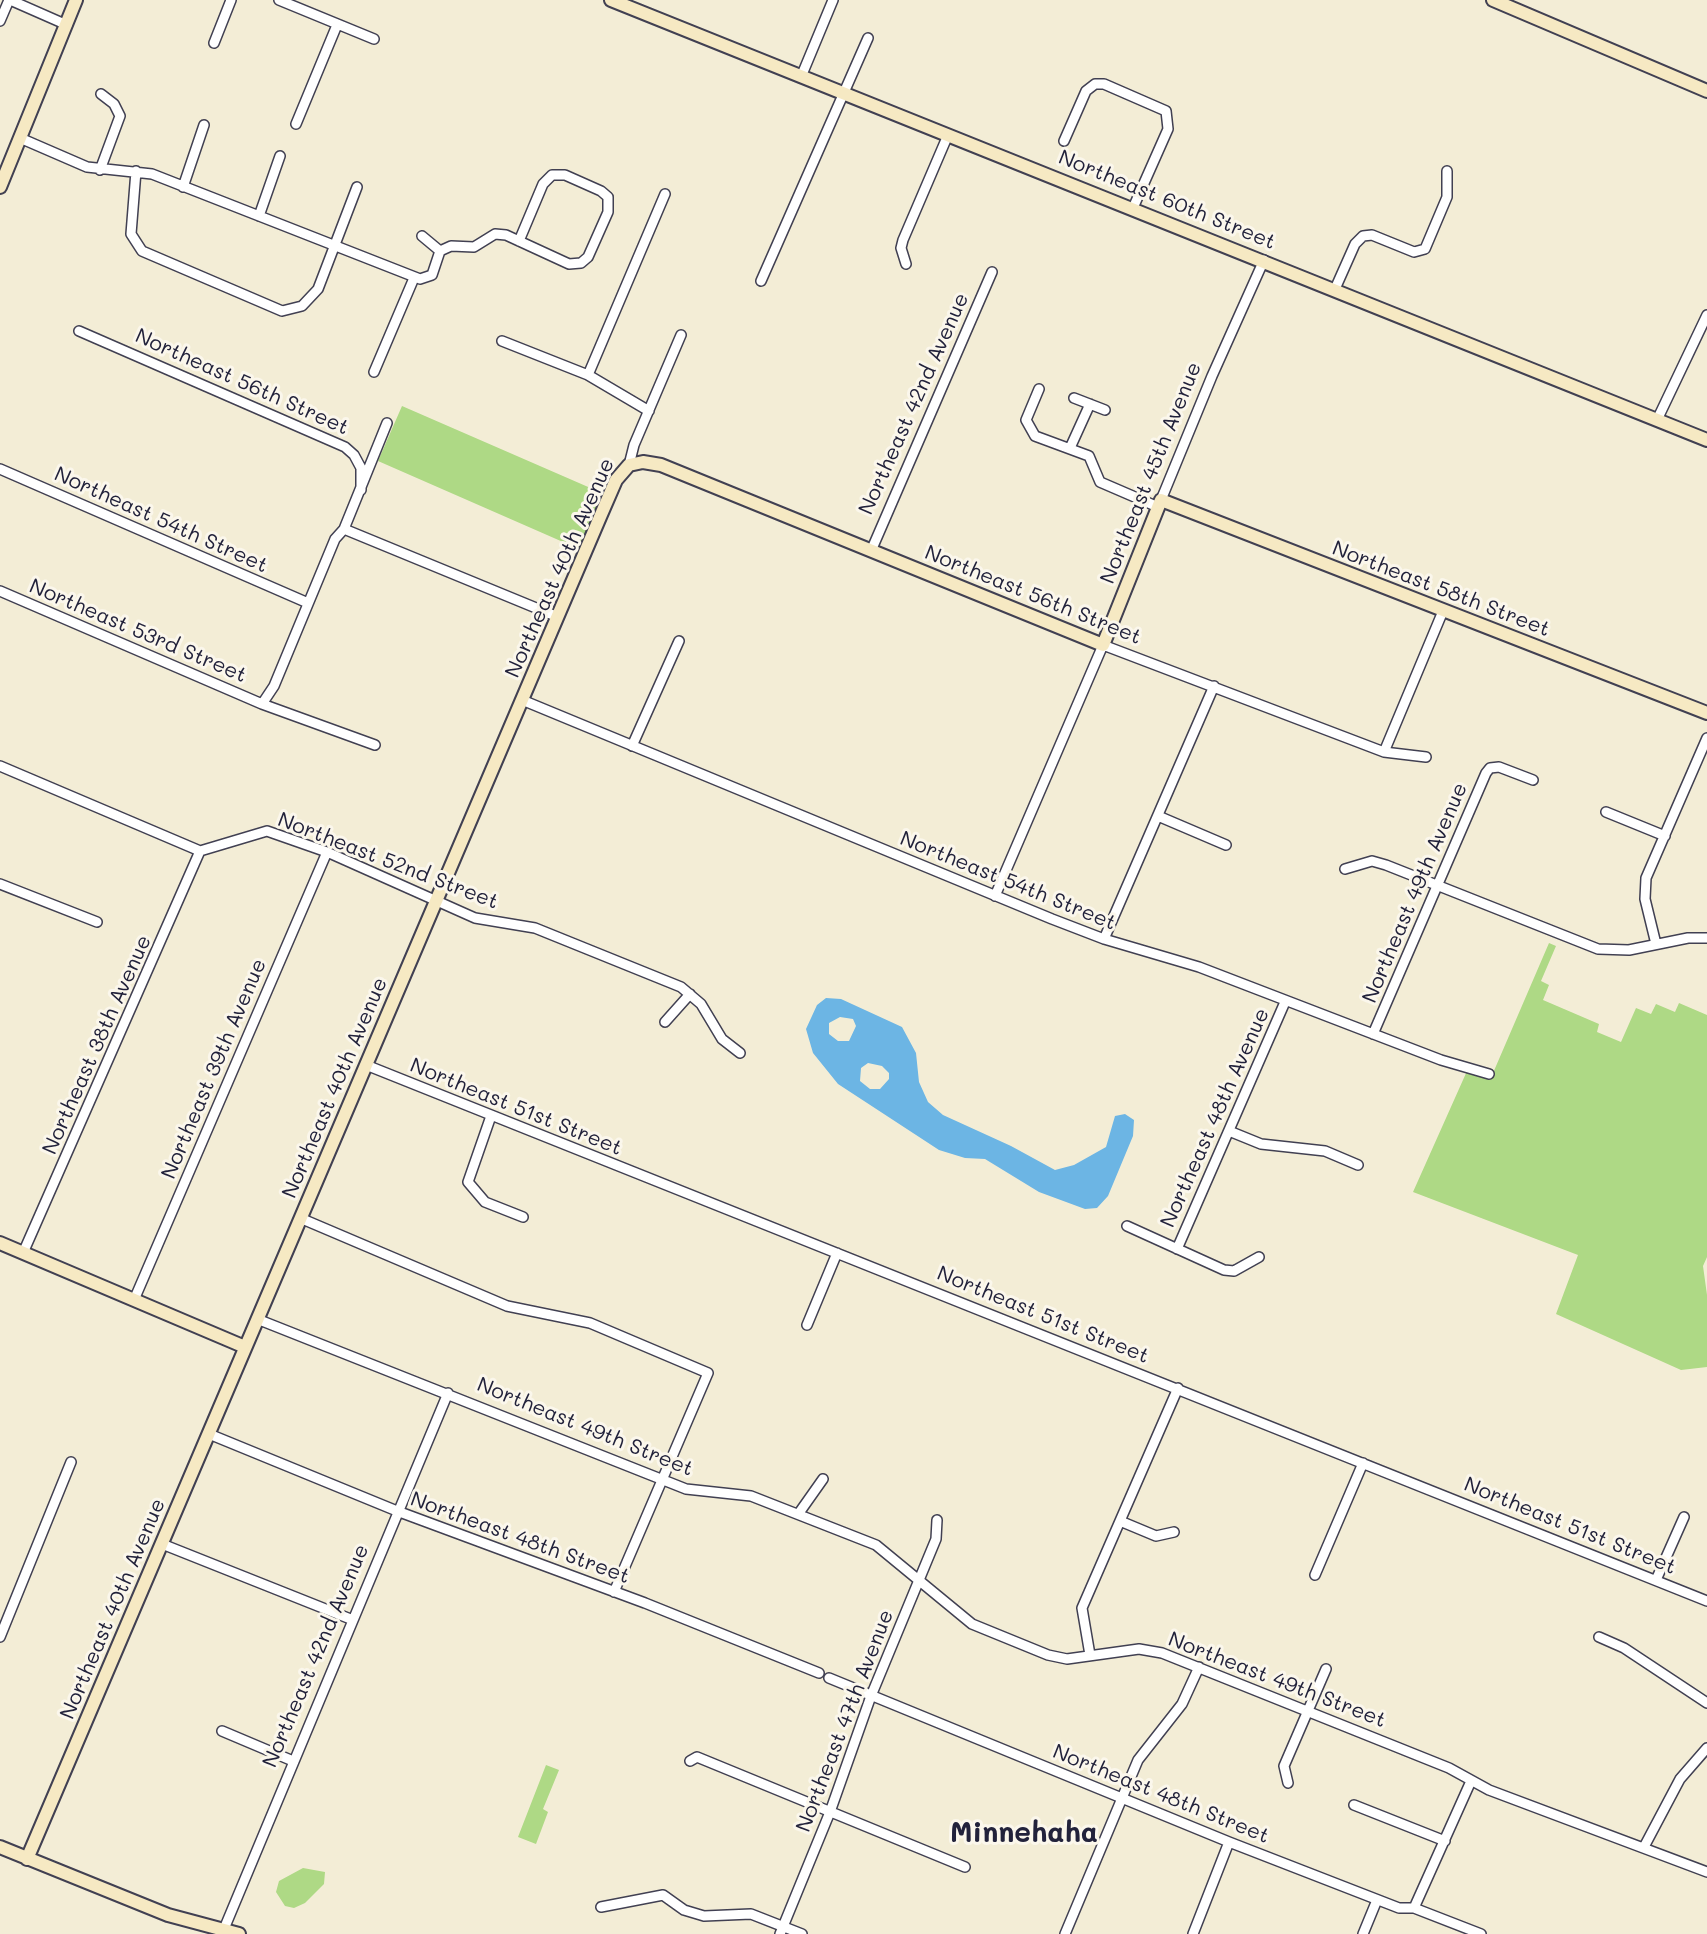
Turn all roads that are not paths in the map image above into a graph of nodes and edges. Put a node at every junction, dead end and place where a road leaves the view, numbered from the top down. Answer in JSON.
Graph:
{"nodes":[{"id":1,"x":10,"y":0,"type":"edge"},
{"id":2,"x":76,"y":0,"type":"edge"},
{"id":3,"x":231,"y":0,"type":"edge"},
{"id":4,"x":279,"y":0,"type":"edge"},
{"id":5,"x":611,"y":0,"type":"edge"},
{"id":6,"x":833,"y":0,"type":"edge"},
{"id":7,"x":1493,"y":0,"type":"edge"},
{"id":8,"x":0,"y":21,"type":"edge"},
{"id":9,"x":67,"y":24,"type":"junction"},
{"id":10,"x":337,"y":25,"type":"junction"},
{"id":11,"x":868,"y":38,"type":"dead end"},
{"id":12,"x":373,"y":39,"type":"dead end"},
{"id":13,"x":215,"y":43,"type":"dead end"},
{"id":14,"x":801,"y":78,"type":"junction"},
{"id":15,"x":1707,"y":91,"type":"edge"},
{"id":16,"x":842,"y":93,"type":"junction"},
{"id":17,"x":101,"y":94,"type":"dead end"},
{"id":18,"x":296,"y":124,"type":"dead end"},
{"id":19,"x":204,"y":125,"type":"dead end"},
{"id":20,"x":948,"y":135,"type":"junction"},
{"id":21,"x":20,"y":138,"type":"junction"},
{"id":22,"x":1064,"y":141,"type":"dead end"},
{"id":23,"x":280,"y":156,"type":"dead end"},
{"id":24,"x":100,"y":170,"type":"junction"},
{"id":25,"x":1447,"y":171,"type":"dead end"},
{"id":26,"x":136,"y":172,"type":"junction"},
{"id":27,"x":0,"y":187,"type":"edge"},
{"id":28,"x":183,"y":187,"type":"junction"},
{"id":29,"x":356,"y":187,"type":"dead end"},
{"id":30,"x":665,"y":194,"type":"dead end"},
{"id":31,"x":1133,"y":208,"type":"junction"},
{"id":32,"x":259,"y":216,"type":"junction"},
{"id":33,"x":422,"y":236,"type":"dead end"},
{"id":34,"x":519,"y":241,"type":"junction"},
{"id":35,"x":333,"y":244,"type":"junction"},
{"id":36,"x":440,"y":251,"type":"junction"},
{"id":37,"x":1264,"y":260,"type":"junction"},
{"id":38,"x":906,"y":264,"type":"dead end"},
{"id":39,"x":992,"y":272,"type":"dead end"},
{"id":40,"x":414,"y":278,"type":"junction"},
{"id":41,"x":761,"y":281,"type":"dead end"},
{"id":42,"x":1335,"y":289,"type":"junction"},
{"id":43,"x":1707,"y":315,"type":"edge"},
{"id":44,"x":79,"y":331,"type":"dead end"},
{"id":45,"x":681,"y":335,"type":"dead end"},
{"id":46,"x":502,"y":341,"type":"dead end"},
{"id":47,"x":374,"y":372,"type":"dead end"},
{"id":48,"x":588,"y":375,"type":"junction"},
{"id":49,"x":1039,"y":389,"type":"dead end"},
{"id":50,"x":1074,"y":398,"type":"dead end"},
{"id":51,"x":1090,"y":404,"type":"junction"},
{"id":52,"x":1105,"y":410,"type":"dead end"},
{"id":53,"x":649,"y":411,"type":"junction"},
{"id":54,"x":1657,"y":420,"type":"junction"},
{"id":55,"x":387,"y":423,"type":"dead end"},
{"id":56,"x":1707,"y":440,"type":"edge"},
{"id":57,"x":1070,"y":448,"type":"junction"},
{"id":58,"x":629,"y":465,"type":"junction"},
{"id":59,"x":0,"y":468,"type":"edge"},
{"id":60,"x":361,"y":490,"type":"junction"},
{"id":61,"x":1160,"y":504,"type":"junction"},
{"id":62,"x":344,"y":529,"type":"junction"},
{"id":63,"x":871,"y":551,"type":"junction"},
{"id":64,"x":0,"y":591,"type":"edge"},
{"id":65,"x":308,"y":603,"type":"junction"},
{"id":66,"x":1443,"y":611,"type":"junction"},
{"id":67,"x":558,"y":617,"type":"junction"},
{"id":68,"x":679,"y":640,"type":"dead end"},
{"id":69,"x":1103,"y":645,"type":"junction"},
{"id":70,"x":1214,"y":686,"type":"junction"},
{"id":71,"x":522,"y":700,"type":"junction"},
{"id":72,"x":262,"y":704,"type":"junction"},
{"id":73,"x":1707,"y":713,"type":"edge"},
{"id":74,"x":1707,"y":738,"type":"edge"},
{"id":75,"x":375,"y":745,"type":"dead end"},
{"id":76,"x":632,"y":746,"type":"junction"},
{"id":77,"x":1384,"y":752,"type":"junction"},
{"id":78,"x":1426,"y":757,"type":"dead end"},
{"id":79,"x":0,"y":766,"type":"edge"},
{"id":80,"x":1533,"y":780,"type":"dead end"},
{"id":81,"x":1606,"y":812,"type":"dead end"},
{"id":82,"x":1158,"y":816,"type":"junction"},
{"id":83,"x":1665,"y":836,"type":"junction"},
{"id":84,"x":1226,"y":845,"type":"dead end"},
{"id":85,"x":200,"y":851,"type":"junction"},
{"id":86,"x":327,"y":852,"type":"junction"},
{"id":87,"x":1345,"y":869,"type":"dead end"},
{"id":88,"x":0,"y":884,"type":"edge"},
{"id":89,"x":1437,"y":886,"type":"junction"},
{"id":90,"x":995,"y":896,"type":"junction"},
{"id":91,"x":438,"y":899,"type":"junction"},
{"id":92,"x":97,"y":922,"type":"dead end"},
{"id":93,"x":1707,"y":938,"type":"edge"},
{"id":94,"x":1104,"y":939,"type":"junction"},
{"id":95,"x":1656,"y":944,"type":"junction"},
{"id":96,"x":690,"y":994,"type":"junction"},
{"id":97,"x":1285,"y":1002,"type":"junction"},
{"id":98,"x":666,"y":1022,"type":"dead end"},
{"id":99,"x":1373,"y":1034,"type":"junction"},
{"id":100,"x":740,"y":1053,"type":"dead end"},
{"id":101,"x":366,"y":1065,"type":"junction"},
{"id":102,"x":1489,"y":1074,"type":"dead end"},
{"id":103,"x":491,"y":1116,"type":"junction"},
{"id":104,"x":1229,"y":1131,"type":"junction"},
{"id":105,"x":1358,"y":1165,"type":"dead end"},
{"id":106,"x":523,"y":1217,"type":"dead end"},
{"id":107,"x":300,"y":1219,"type":"junction"},
{"id":108,"x":1127,"y":1226,"type":"dead end"},
{"id":109,"x":0,"y":1243,"type":"edge"},
{"id":110,"x":1177,"y":1249,"type":"junction"},
{"id":111,"x":23,"y":1253,"type":"junction"},
{"id":112,"x":837,"y":1253,"type":"junction"},
{"id":113,"x":1259,"y":1256,"type":"dead end"},
{"id":114,"x":134,"y":1300,"type":"junction"},
{"id":115,"x":257,"y":1319,"type":"junction"},
{"id":116,"x":807,"y":1325,"type":"dead end"},
{"id":117,"x":245,"y":1347,"type":"junction"},
{"id":118,"x":1178,"y":1388,"type":"junction"},
{"id":119,"x":448,"y":1393,"type":"junction"},
{"id":120,"x":209,"y":1434,"type":"junction"},
{"id":121,"x":71,"y":1462,"type":"dead end"},
{"id":122,"x":1363,"y":1463,"type":"junction"},
{"id":123,"x":823,"y":1479,"type":"dead end"},
{"id":124,"x":663,"y":1480,"type":"junction"},
{"id":125,"x":397,"y":1511,"type":"junction"},
{"id":126,"x":799,"y":1513,"type":"junction"},
{"id":127,"x":1684,"y":1517,"type":"dead end"},
{"id":128,"x":937,"y":1520,"type":"dead end"},
{"id":129,"x":1120,"y":1521,"type":"junction"},
{"id":130,"x":1174,"y":1532,"type":"dead end"},
{"id":131,"x":162,"y":1544,"type":"junction"},
{"id":132,"x":1315,"y":1574,"type":"dead end"},
{"id":133,"x":1656,"y":1580,"type":"junction"},
{"id":134,"x":920,"y":1581,"type":"junction"},
{"id":135,"x":614,"y":1592,"type":"junction"},
{"id":136,"x":1707,"y":1601,"type":"edge"},
{"id":137,"x":353,"y":1620,"type":"junction"},
{"id":138,"x":0,"y":1637,"type":"edge"},
{"id":139,"x":1599,"y":1637,"type":"dead end"},
{"id":140,"x":1090,"y":1655,"type":"junction"},
{"id":141,"x":1199,"y":1667,"type":"junction"},
{"id":142,"x":1326,"y":1669,"type":"dead end"},
{"id":143,"x":819,"y":1673,"type":"dead end"},
{"id":144,"x":829,"y":1678,"type":"dead end"},
{"id":145,"x":871,"y":1696,"type":"junction"},
{"id":146,"x":1707,"y":1703,"type":"edge"},
{"id":147,"x":1305,"y":1711,"type":"junction"},
{"id":148,"x":222,"y":1731,"type":"dead end"},
{"id":149,"x":1707,"y":1748,"type":"edge"},
{"id":150,"x":293,"y":1760,"type":"junction"},
{"id":151,"x":690,"y":1761,"type":"dead end"},
{"id":152,"x":1471,"y":1781,"type":"junction"},
{"id":153,"x":1288,"y":1783,"type":"dead end"},
{"id":154,"x":1122,"y":1797,"type":"junction"},
{"id":155,"x":1354,"y":1805,"type":"dead end"},
{"id":156,"x":830,"y":1812,"type":"junction"},
{"id":157,"x":1445,"y":1841,"type":"junction"},
{"id":158,"x":1229,"y":1842,"type":"junction"},
{"id":159,"x":0,"y":1847,"type":"edge"},
{"id":160,"x":1644,"y":1847,"type":"junction"},
{"id":161,"x":27,"y":1859,"type":"junction"},
{"id":162,"x":965,"y":1867,"type":"dead end"},
{"id":163,"x":1707,"y":1872,"type":"edge"},
{"id":164,"x":1377,"y":1900,"type":"junction"},
{"id":165,"x":601,"y":1907,"type":"dead end"},
{"id":166,"x":1414,"y":1908,"type":"junction"},
{"id":167,"x":781,"y":1930,"type":"edge"},
{"id":168,"x":223,"y":1932,"type":"edge"},
{"id":169,"x":239,"y":1934,"type":"edge"},
{"id":170,"x":802,"y":1934,"type":"edge"},
{"id":171,"x":1065,"y":1934,"type":"edge"},
{"id":172,"x":1193,"y":1934,"type":"edge"},
{"id":173,"x":1363,"y":1934,"type":"edge"},
{"id":174,"x":1481,"y":1934,"type":"edge"}],
"edges":[{"from":1,"to":8,"type":"street"},
{"from":1,"to":9,"type":"street"},
{"from":2,"to":9,"type":"street"},
{"from":3,"to":13,"type":"street"},
{"from":4,"to":10,"type":"street"},
{"from":5,"to":14,"type":"street","name":"Northeast 60th Street"},
{"from":6,"to":14,"type":"street"},
{"from":7,"to":15,"type":"street"},
{"from":9,"to":21,"type":"street"},
{"from":10,"to":12,"type":"street"},
{"from":10,"to":18,"type":"street"},
{"from":11,"to":16,"type":"street"},
{"from":14,"to":16,"type":"street","name":"Northeast 60th Street"},
{"from":16,"to":20,"type":"street","name":"Northeast 60th Street"},
{"from":16,"to":41,"type":"street"},
{"from":17,"to":24,"type":"street"},
{"from":19,"to":28,"type":"street"},
{"from":20,"to":31,"type":"street","name":"Northeast 60th Street"},
{"from":20,"to":38,"type":"street"},
{"from":21,"to":24,"type":"street"},
{"from":21,"to":27,"type":"street"},
{"from":22,"to":31,"type":"street"},
{"from":23,"to":32,"type":"street"},
{"from":24,"to":26,"type":"street"},
{"from":25,"to":42,"type":"street"},
{"from":26,"to":28,"type":"street"},
{"from":26,"to":35,"type":"street"},
{"from":28,"to":32,"type":"street"},
{"from":29,"to":35,"type":"street"},
{"from":30,"to":48,"type":"street"},
{"from":31,"to":37,"type":"street","name":"Northeast 60th Street"},
{"from":32,"to":35,"type":"street"},
{"from":33,"to":36,"type":"street"},
{"from":34,"to":34,"type":"street"},
{"from":34,"to":36,"type":"street"},
{"from":35,"to":40,"type":"street"},
{"from":36,"to":40,"type":"street"},
{"from":37,"to":42,"type":"street","name":"Northeast 60th Street"},
{"from":37,"to":61,"type":"street","name":"Northeast 45th Avenue"},
{"from":39,"to":63,"type":"street","name":"Northeast 42nd Avenue"},
{"from":40,"to":47,"type":"street"},
{"from":42,"to":54,"type":"street","name":"Northeast 60th Street"},
{"from":43,"to":54,"type":"street"},
{"from":44,"to":60,"type":"street","name":"Northeast 56th Street"},
{"from":45,"to":53,"type":"street","name":"Northeast 40th Avenue"},
{"from":46,"to":48,"type":"street"},
{"from":48,"to":53,"type":"street"},
{"from":49,"to":57,"type":"street"},
{"from":50,"to":51,"type":"street"},
{"from":51,"to":52,"type":"street"},
{"from":51,"to":57,"type":"street"},
{"from":53,"to":58,"type":"street","name":"Northeast 40th Avenue"},
{"from":54,"to":56,"type":"street","name":"Northeast 60th Street"},
{"from":55,"to":60,"type":"street"},
{"from":57,"to":61,"type":"street"},
{"from":58,"to":63,"type":"street","name":"Northeast 56th Street"},
{"from":58,"to":67,"type":"street","name":"Northeast 40th Avenue"},
{"from":59,"to":65,"type":"street","name":"Northeast 54th Street"},
{"from":60,"to":62,"type":"street"},
{"from":61,"to":66,"type":"street","name":"Northeast 58th Street"},
{"from":61,"to":69,"type":"street","name":"Northeast 45th Avenue"},
{"from":62,"to":65,"type":"street"},
{"from":62,"to":67,"type":"street"},
{"from":63,"to":69,"type":"street","name":"Northeast 56th Street"},
{"from":64,"to":72,"type":"street","name":"Northeast 53rd Street"},
{"from":65,"to":72,"type":"street"},
{"from":66,"to":73,"type":"street","name":"Northeast 58th Street"},
{"from":66,"to":77,"type":"street"},
{"from":67,"to":71,"type":"street","name":"Northeast 40th Avenue"},
{"from":68,"to":76,"type":"street"},
{"from":69,"to":70,"type":"street","name":"Northeast 56th Street"},
{"from":69,"to":90,"type":"street","name":"Northeast 45th Avenue"},
{"from":70,"to":77,"type":"street","name":"Northeast 56th Street"},
{"from":70,"to":82,"type":"street"},
{"from":71,"to":76,"type":"street","name":"Northeast 54th Street"},
{"from":71,"to":91,"type":"street","name":"Northeast 40th Avenue"},
{"from":72,"to":75,"type":"street","name":"Northeast 53rd Street"},
{"from":74,"to":83,"type":"street"},
{"from":76,"to":90,"type":"street","name":"Northeast 54th Street"},
{"from":77,"to":78,"type":"street","name":"Northeast 56th Street"},
{"from":79,"to":85,"type":"street"},
{"from":80,"to":89,"type":"street","name":"Northeast 49th Avenue"},
{"from":81,"to":83,"type":"street"},
{"from":82,"to":84,"type":"street"},
{"from":82,"to":94,"type":"street"},
{"from":83,"to":95,"type":"street"},
{"from":85,"to":86,"type":"street","name":"Northeast 52nd Street"},
{"from":85,"to":111,"type":"street","name":"Northeast 38th Avenue"},
{"from":86,"to":91,"type":"street","name":"Northeast 52nd Street"},
{"from":86,"to":114,"type":"street","name":"Northeast 39th Avenue"},
{"from":87,"to":89,"type":"street"},
{"from":88,"to":92,"type":"street"},
{"from":89,"to":95,"type":"street"},
{"from":89,"to":99,"type":"street","name":"Northeast 49th Avenue"},
{"from":90,"to":94,"type":"street","name":"Northeast 54th Street"},
{"from":91,"to":96,"type":"street","name":"Northeast 52nd Street"},
{"from":91,"to":101,"type":"street","name":"Northeast 40th Avenue"},
{"from":93,"to":95,"type":"street"},
{"from":94,"to":97,"type":"street","name":"Northeast 54th Street"},
{"from":96,"to":98,"type":"street"},
{"from":96,"to":100,"type":"street","name":"Northeast 52nd Street"},
{"from":97,"to":99,"type":"street","name":"Northeast 54th Street"},
{"from":97,"to":104,"type":"street","name":"Northeast 48th Avenue"},
{"from":99,"to":102,"type":"street","name":"Northeast 54th Street"},
{"from":101,"to":103,"type":"street","name":"Northeast 51st Street"},
{"from":101,"to":107,"type":"street","name":"Northeast 40th Avenue"},
{"from":103,"to":106,"type":"street"},
{"from":103,"to":112,"type":"street","name":"Northeast 51st Street"},
{"from":104,"to":105,"type":"street"},
{"from":104,"to":110,"type":"street","name":"Northeast 48th Avenue"},
{"from":107,"to":115,"type":"street","name":"Northeast 40th Avenue"},
{"from":107,"to":124,"type":"street"},
{"from":108,"to":110,"type":"street"},
{"from":109,"to":111,"type":"street"},
{"from":110,"to":113,"type":"street"},
{"from":111,"to":114,"type":"street"},
{"from":112,"to":116,"type":"street"},
{"from":112,"to":118,"type":"street","name":"Northeast 51st Street"},
{"from":114,"to":117,"type":"street"},
{"from":115,"to":117,"type":"street","name":"Northeast 40th Avenue"},
{"from":115,"to":119,"type":"street","name":"Northeast 49th Street"},
{"from":117,"to":120,"type":"street","name":"Northeast 40th Avenue"},
{"from":118,"to":122,"type":"street","name":"Northeast 51st Street"},
{"from":118,"to":129,"type":"street"},
{"from":119,"to":124,"type":"street","name":"Northeast 49th Street"},
{"from":119,"to":125,"type":"street","name":"Northeast 42nd Avenue"},
{"from":120,"to":125,"type":"street","name":"Northeast 48th Street"},
{"from":120,"to":131,"type":"street","name":"Northeast 40th Avenue"},
{"from":121,"to":138,"type":"street"},
{"from":122,"to":132,"type":"street"},
{"from":122,"to":133,"type":"street","name":"Northeast 51st Street"},
{"from":123,"to":126,"type":"street"},
{"from":124,"to":126,"type":"street","name":"Northeast 49th Street"},
{"from":124,"to":135,"type":"street"},
{"from":125,"to":135,"type":"street","name":"Northeast 48th Street"},
{"from":125,"to":137,"type":"street","name":"Northeast 42nd Avenue"},
{"from":126,"to":134,"type":"street","name":"Northeast 49th Street"},
{"from":127,"to":133,"type":"street"},
{"from":128,"to":134,"type":"street","name":"Northeast 47th Avenue"},
{"from":129,"to":130,"type":"street"},
{"from":129,"to":140,"type":"street"},
{"from":131,"to":137,"type":"street"},
{"from":131,"to":161,"type":"street","name":"Northeast 40th Avenue"},
{"from":133,"to":136,"type":"street","name":"Northeast 51st Street"},
{"from":134,"to":140,"type":"street","name":"Northeast 49th Street"},
{"from":134,"to":145,"type":"street","name":"Northeast 47th Avenue"},
{"from":135,"to":143,"type":"street","name":"Northeast 48th Street"},
{"from":137,"to":150,"type":"street","name":"Northeast 42nd Avenue"},
{"from":139,"to":146,"type":"street"},
{"from":140,"to":141,"type":"street","name":"Northeast 49th Street"},
{"from":141,"to":147,"type":"street","name":"Northeast 49th Street"},
{"from":141,"to":154,"type":"street"},
{"from":142,"to":147,"type":"street"},
{"from":144,"to":145,"type":"street","name":"Northeast 48th Street"},
{"from":145,"to":154,"type":"street","name":"Northeast 48th Street"},
{"from":145,"to":156,"type":"street","name":"Northeast 47th Avenue"},
{"from":147,"to":152,"type":"street","name":"Northeast 49th Street"},
{"from":147,"to":153,"type":"street"},
{"from":148,"to":150,"type":"street"},
{"from":149,"to":160,"type":"street"},
{"from":150,"to":168,"type":"street","name":"Northeast 42nd Avenue"},
{"from":151,"to":156,"type":"street"},
{"from":152,"to":157,"type":"street"},
{"from":152,"to":160,"type":"street","name":"Northeast 49th Street"},
{"from":154,"to":158,"type":"street","name":"Northeast 48th Street"},
{"from":154,"to":171,"type":"street"},
{"from":155,"to":157,"type":"street"},
{"from":156,"to":162,"type":"street"},
{"from":156,"to":167,"type":"street","name":"Northeast 47th Avenue"},
{"from":157,"to":166,"type":"street"},
{"from":158,"to":164,"type":"street","name":"Northeast 48th Street"},
{"from":158,"to":172,"type":"street"},
{"from":159,"to":161,"type":"street"},
{"from":160,"to":163,"type":"street","name":"Northeast 49th Street"},
{"from":161,"to":168,"type":"street"},
{"from":164,"to":166,"type":"street","name":"Northeast 48th Street"},
{"from":164,"to":173,"type":"street"},
{"from":165,"to":167,"type":"street"},
{"from":166,"to":174,"type":"street","name":"Northeast 48th Street"},
{"from":167,"to":170,"type":"street"},
{"from":168,"to":169,"type":"street"}]}
